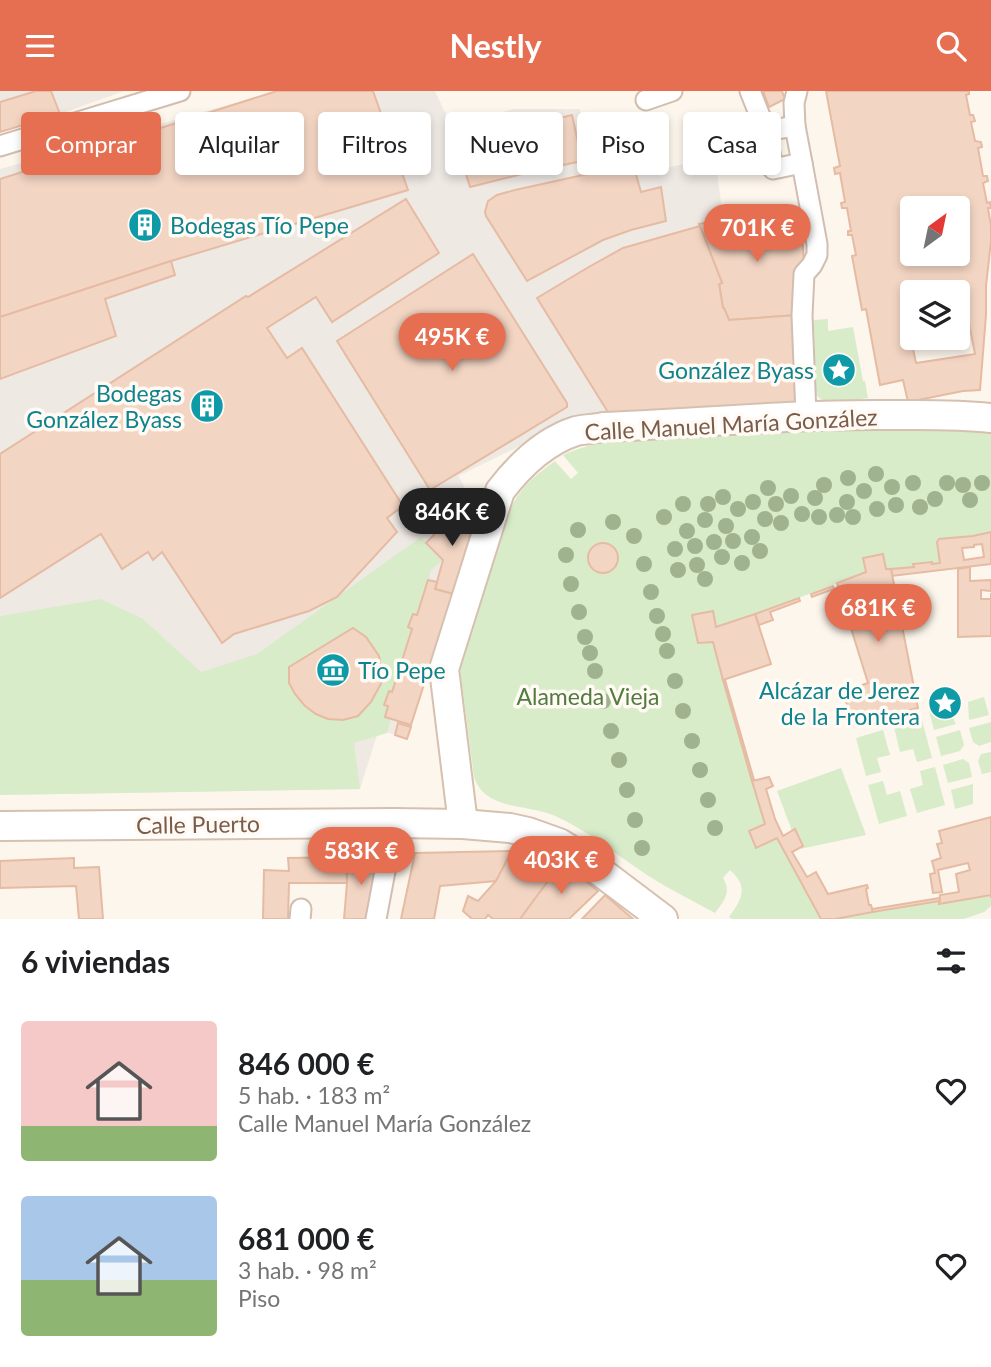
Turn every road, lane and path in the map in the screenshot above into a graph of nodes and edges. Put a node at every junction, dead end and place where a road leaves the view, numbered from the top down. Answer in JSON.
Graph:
{"nodes":[{"id":1,"x":180,"y":91,"type":"edge"},
{"id":2,"x":672,"y":91,"type":"edge"},
{"id":3,"x":750,"y":91,"type":"edge"},
{"id":4,"x":797,"y":91,"type":"edge"},
{"id":5,"x":646,"y":100,"type":"dead end"},
{"id":6,"x":758,"y":112,"type":"edge"},
{"id":7,"x":795,"y":126,"type":"junction"},
{"id":8,"x":781,"y":128,"type":"edge"},
{"id":9,"x":0,"y":146,"type":"edge"},
{"id":10,"x":802,"y":163,"type":"junction"},
{"id":11,"x":781,"y":167,"type":"edge"},
{"id":12,"x":806,"y":415,"type":"junction"},
{"id":13,"x":991,"y":418,"type":"edge"},
{"id":14,"x":394,"y":823,"type":"junction"},
{"id":15,"x":464,"y":824,"type":"junction"},
{"id":16,"x":0,"y":826,"type":"edge"},
{"id":17,"x":376,"y":919,"type":"edge"},
{"id":18,"x":663,"y":919,"type":"edge"}],
"edges":[{"from":1,"to":9,"type":"street"},
{"from":2,"to":5,"type":"street"},
{"from":3,"to":6,"type":"street"},
{"from":4,"to":7,"type":"street"},
{"from":7,"to":8,"type":"street"},
{"from":7,"to":10,"type":"street"},
{"from":10,"to":11,"type":"street"},
{"from":10,"to":12,"type":"street"},
{"from":12,"to":13,"type":"street","name":"Calle Manuel María González"},
{"from":12,"to":15,"type":"street","name":"Calle Manuel María González"},
{"from":14,"to":15,"type":"street","name":"Calle Puerto"},
{"from":14,"to":16,"type":"street","name":"Calle Puerto"},
{"from":14,"to":17,"type":"street"},
{"from":15,"to":18,"type":"street","name":"Calle Puerto"}]}
